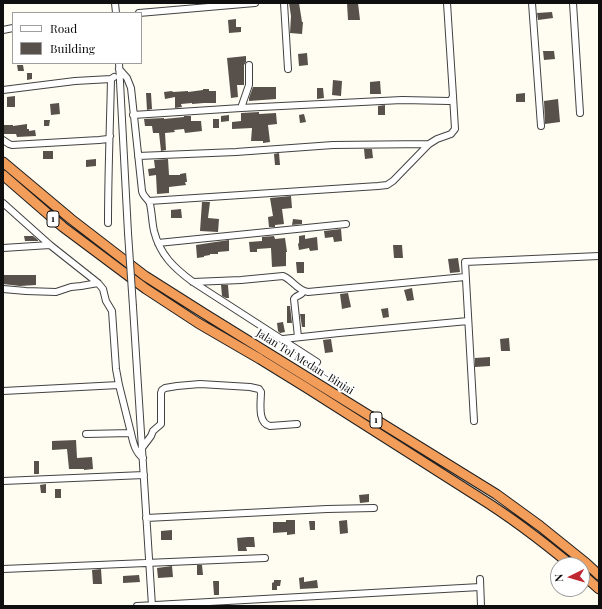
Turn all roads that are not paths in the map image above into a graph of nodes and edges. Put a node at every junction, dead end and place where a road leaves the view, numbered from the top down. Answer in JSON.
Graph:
{"nodes":[{"id":1,"x":115,"y":3,"type":"edge"},
{"id":2,"x":255,"y":3,"type":"edge"},
{"id":3,"x":284,"y":3,"type":"edge"},
{"id":4,"x":447,"y":3,"type":"edge"},
{"id":5,"x":532,"y":3,"type":"edge"},
{"id":6,"x":573,"y":3,"type":"edge"},
{"id":7,"x":115,"y":12,"type":"edge"},
{"id":8,"x":142,"y":13,"type":"edge"},
{"id":9,"x":249,"y":65,"type":"dead end"},
{"id":10,"x":119,"y":69,"type":"edge"},
{"id":11,"x":288,"y":69,"type":"dead end"},
{"id":12,"x":111,"y":79,"type":"junction"},
{"id":13,"x":3,"y":90,"type":"edge"},
{"id":14,"x":453,"y":96,"type":"junction"},
{"id":15,"x":242,"y":108,"type":"junction"},
{"id":16,"x":580,"y":113,"type":"dead end"},
{"id":17,"x":134,"y":115,"type":"junction"},
{"id":18,"x":541,"y":126,"type":"dead end"},
{"id":19,"x":110,"y":136,"type":"junction"},
{"id":20,"x":3,"y":140,"type":"edge"},
{"id":21,"x":429,"y":144,"type":"junction"},
{"id":22,"x":138,"y":156,"type":"junction"},
{"id":23,"x":3,"y":162,"type":"edge"},
{"id":24,"x":3,"y":175,"type":"edge"},
{"id":25,"x":149,"y":201,"type":"junction"},
{"id":26,"x":4,"y":206,"type":"edge"},
{"id":27,"x":108,"y":223,"type":"dead end"},
{"id":28,"x":346,"y":224,"type":"dead end"},
{"id":29,"x":158,"y":243,"type":"junction"},
{"id":30,"x":50,"y":245,"type":"junction"},
{"id":31,"x":3,"y":248,"type":"edge"},
{"id":32,"x":599,"y":256,"type":"edge"},
{"id":33,"x":465,"y":277,"type":"junction"},
{"id":34,"x":192,"y":282,"type":"junction"},
{"id":35,"x":98,"y":283,"type":"junction"},
{"id":36,"x":3,"y":289,"type":"edge"},
{"id":37,"x":303,"y":292,"type":"junction"},
{"id":38,"x":468,"y":321,"type":"junction"},
{"id":39,"x":298,"y":338,"type":"junction"},
{"id":40,"x":282,"y":339,"type":"junction"},
{"id":41,"x":317,"y":362,"type":"dead end"},
{"id":42,"x":119,"y":385,"type":"junction"},
{"id":43,"x":3,"y":391,"type":"edge"},
{"id":44,"x":474,"y":421,"type":"dead end"},
{"id":45,"x":297,"y":424,"type":"dead end"},
{"id":46,"x":131,"y":433,"type":"junction"},
{"id":47,"x":86,"y":434,"type":"dead end"},
{"id":48,"x":142,"y":448,"type":"junction"},
{"id":49,"x":143,"y":458,"type":"junction"},
{"id":50,"x":144,"y":475,"type":"junction"},
{"id":51,"x":3,"y":481,"type":"edge"},
{"id":52,"x":374,"y":508,"type":"dead end"},
{"id":53,"x":146,"y":518,"type":"junction"},
{"id":54,"x":561,"y":557,"type":"edge"},
{"id":55,"x":265,"y":558,"type":"dead end"},
{"id":56,"x":149,"y":563,"type":"junction"},
{"id":57,"x":3,"y":569,"type":"edge"},
{"id":58,"x":599,"y":574,"type":"edge"},
{"id":59,"x":480,"y":579,"type":"dead end"},
{"id":60,"x":590,"y":581,"type":"edge"},
{"id":61,"x":480,"y":587,"type":"junction"},
{"id":62,"x":599,"y":589,"type":"edge"},
{"id":63,"x":137,"y":606,"type":"edge"},
{"id":64,"x":152,"y":606,"type":"edge"},
{"id":65,"x":481,"y":606,"type":"edge"}],
"edges":[{"from":1,"to":7,"type":"street"},
{"from":2,"to":8,"type":"street"},
{"from":3,"to":11,"type":"street"},
{"from":4,"to":14,"type":"street"},
{"from":5,"to":18,"type":"street"},
{"from":6,"to":16,"type":"street"},
{"from":9,"to":15,"type":"street"},
{"from":10,"to":12,"type":"street"},
{"from":10,"to":17,"type":"street"},
{"from":10,"to":48,"type":"street","bridge":true},
{"from":12,"to":13,"type":"street"},
{"from":12,"to":19,"type":"street"},
{"from":14,"to":15,"type":"street"},
{"from":14,"to":21,"type":"street"},
{"from":15,"to":17,"type":"street"},
{"from":17,"to":22,"type":"street"},
{"from":19,"to":20,"type":"street"},
{"from":19,"to":27,"type":"street"},
{"from":21,"to":22,"type":"street"},
{"from":21,"to":25,"type":"street"},
{"from":22,"to":25,"type":"street"},
{"from":23,"to":58,"type":"highway","name":"Jalan Tol Medan–Binjai","number":"1"},
{"from":24,"to":54,"type":"highway","name":"Jalan Tol Medan–Binjai","number":"1"},
{"from":25,"to":29,"type":"street"},
{"from":26,"to":30,"type":"street"},
{"from":28,"to":29,"type":"street"},
{"from":29,"to":34,"type":"street"},
{"from":30,"to":31,"type":"street"},
{"from":30,"to":35,"type":"street"},
{"from":32,"to":33,"type":"street"},
{"from":33,"to":37,"type":"street"},
{"from":33,"to":38,"type":"street"},
{"from":34,"to":37,"type":"street"},
{"from":34,"to":40,"type":"street"},
{"from":35,"to":36,"type":"street"},
{"from":35,"to":42,"type":"street"},
{"from":37,"to":39,"type":"street"},
{"from":38,"to":39,"type":"street"},
{"from":38,"to":44,"type":"street"},
{"from":39,"to":40,"type":"street"},
{"from":40,"to":41,"type":"street"},
{"from":42,"to":43,"type":"street"},
{"from":42,"to":46,"type":"street"},
{"from":45,"to":48,"type":"street"},
{"from":46,"to":47,"type":"street"},
{"from":46,"to":49,"type":"street"},
{"from":48,"to":49,"type":"street"},
{"from":49,"to":50,"type":"street"},
{"from":50,"to":51,"type":"street"},
{"from":50,"to":53,"type":"street"},
{"from":52,"to":53,"type":"street"},
{"from":53,"to":56,"type":"street"},
{"from":55,"to":56,"type":"street"},
{"from":56,"to":57,"type":"street"},
{"from":56,"to":64,"type":"street"},
{"from":59,"to":61,"type":"street"},
{"from":60,"to":62,"type":"highway"},
{"from":61,"to":64,"type":"street"},
{"from":61,"to":65,"type":"street"},
{"from":63,"to":64,"type":"street"}]}
